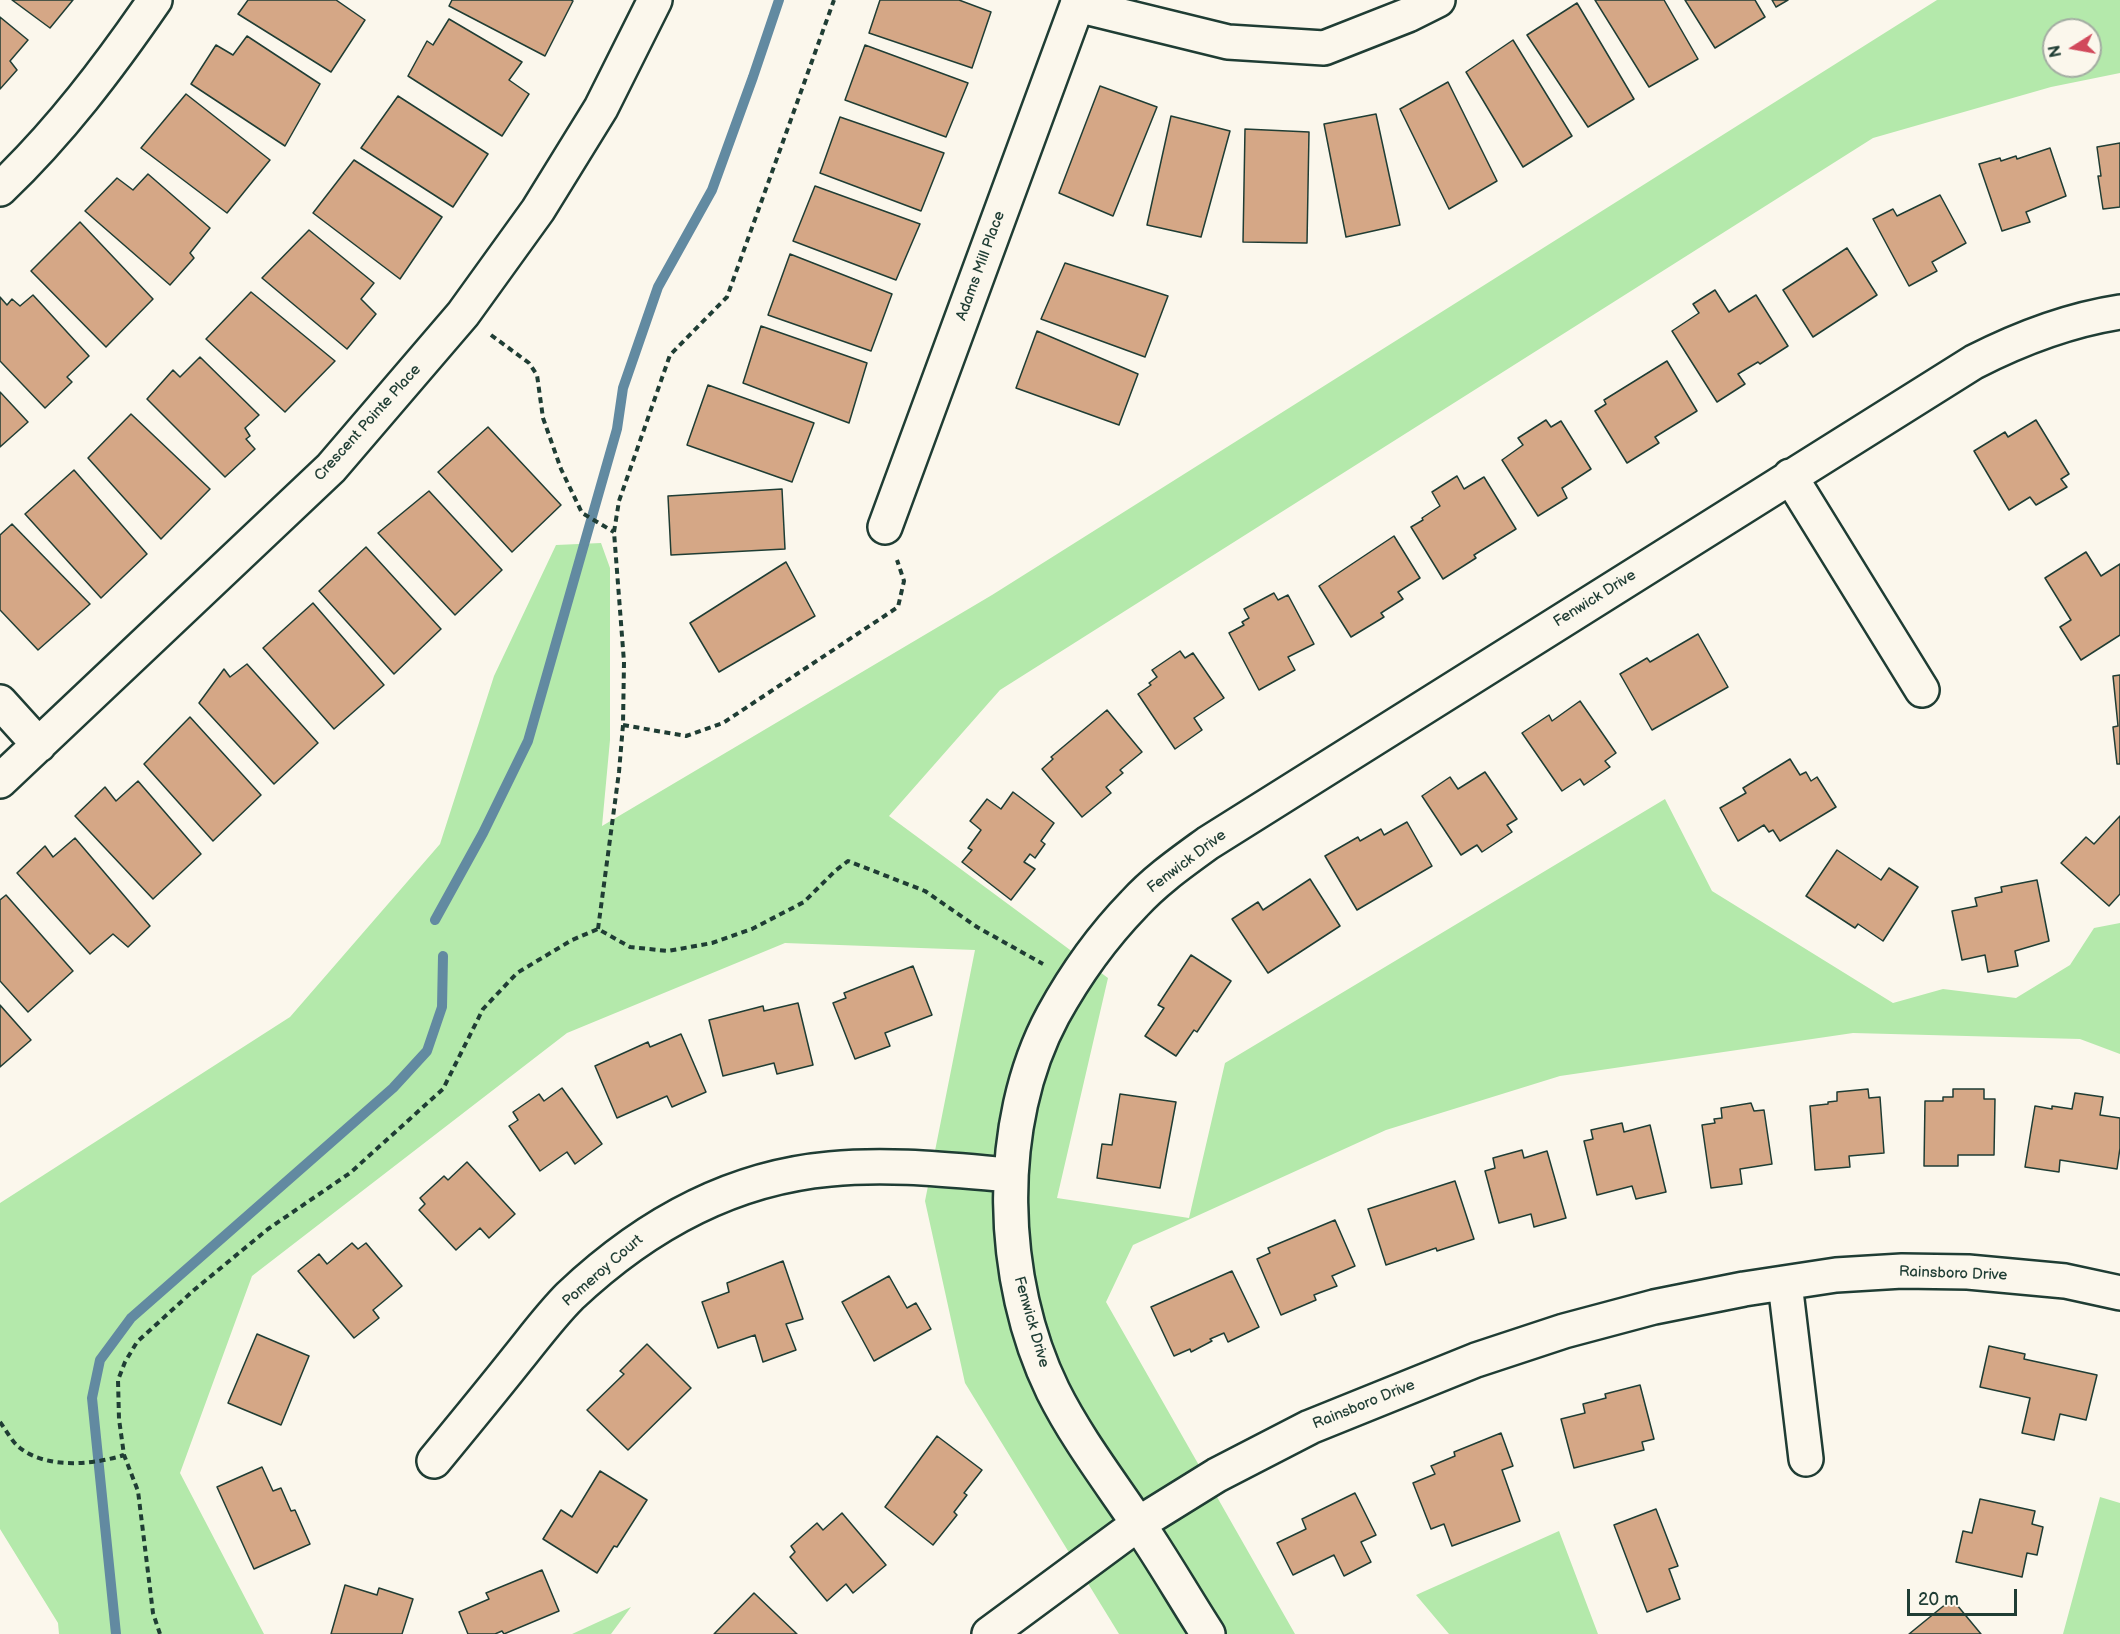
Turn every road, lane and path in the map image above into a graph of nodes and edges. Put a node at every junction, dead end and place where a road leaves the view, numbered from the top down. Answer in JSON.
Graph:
{"nodes":[{"id":1,"x":155,"y":0,"type":"edge"},
{"id":2,"x":655,"y":0,"type":"edge"},
{"id":3,"x":834,"y":0,"type":"edge"},
{"id":4,"x":1438,"y":0,"type":"edge"},
{"id":5,"x":1078,"y":2,"type":"edge"},
{"id":6,"x":0,"y":189,"type":"edge"},
{"id":7,"x":2120,"y":312,"type":"edge"},
{"id":8,"x":463,"y":314,"type":"junction"},
{"id":9,"x":1790,"y":476,"type":"junction"},
{"id":10,"x":885,"y":527,"type":"joint"},
{"id":11,"x":614,"y":532,"type":"junction"},
{"id":12,"x":1922,"y":690,"type":"dead end"},
{"id":13,"x":0,"y":702,"type":"edge"},
{"id":14,"x":623,"y":725,"type":"junction"},
{"id":15,"x":39,"y":745,"type":"junction"},
{"id":16,"x":0,"y":781,"type":"edge"},
{"id":17,"x":598,"y":929,"type":"junction"},
{"id":18,"x":1074,"y":981,"type":"junction"},
{"id":19,"x":1011,"y":1175,"type":"junction"},
{"id":20,"x":1785,"y":1283,"type":"junction"},
{"id":21,"x":2120,"y":1293,"type":"edge"},
{"id":22,"x":0,"y":1422,"type":"edge"},
{"id":23,"x":124,"y":1455,"type":"junction"},
{"id":24,"x":1806,"y":1459,"type":"dead end"},
{"id":25,"x":434,"y":1461,"type":"dead end"},
{"id":26,"x":1138,"y":1524,"type":"junction"},
{"id":27,"x":160,"y":1634,"type":"edge"},
{"id":28,"x":989,"y":1634,"type":"edge"},
{"id":29,"x":1208,"y":1634,"type":"edge"}],
"edges":[{"from":1,"to":6,"type":"street"},
{"from":2,"to":8,"type":"street","name":"Crescent Pointe Place"},
{"from":3,"to":11,"type":"path"},
{"from":4,"to":5,"type":"street","name":"Adams Mill Place"},
{"from":5,"to":10,"type":"street","name":"Adams Mill Place"},
{"from":7,"to":9,"type":"street","name":"Fenwick Drive"},
{"from":8,"to":11,"type":"path"},
{"from":8,"to":15,"type":"street","name":"Crescent Pointe Place"},
{"from":9,"to":12,"type":"street"},
{"from":9,"to":18,"type":"street","name":"Fenwick Drive"},
{"from":10,"to":14,"type":"path"},
{"from":11,"to":14,"type":"path"},
{"from":13,"to":15,"type":"street"},
{"from":14,"to":17,"type":"path"},
{"from":15,"to":16,"type":"street","name":"Crescent Pointe Place"},
{"from":17,"to":18,"type":"path"},
{"from":17,"to":23,"type":"path"},
{"from":18,"to":19,"type":"street","name":"Fenwick Drive"},
{"from":19,"to":25,"type":"street","name":"Pomeroy Court"},
{"from":19,"to":26,"type":"street","name":"Fenwick Drive"},
{"from":20,"to":21,"type":"street","name":"Rainsboro Drive"},
{"from":20,"to":24,"type":"street"},
{"from":20,"to":26,"type":"street","name":"Rainsboro Drive"},
{"from":22,"to":23,"type":"path"},
{"from":23,"to":27,"type":"path"},
{"from":26,"to":28,"type":"street","name":"Rainsboro Drive"},
{"from":26,"to":29,"type":"street","name":"Fenwick Drive"}]}
